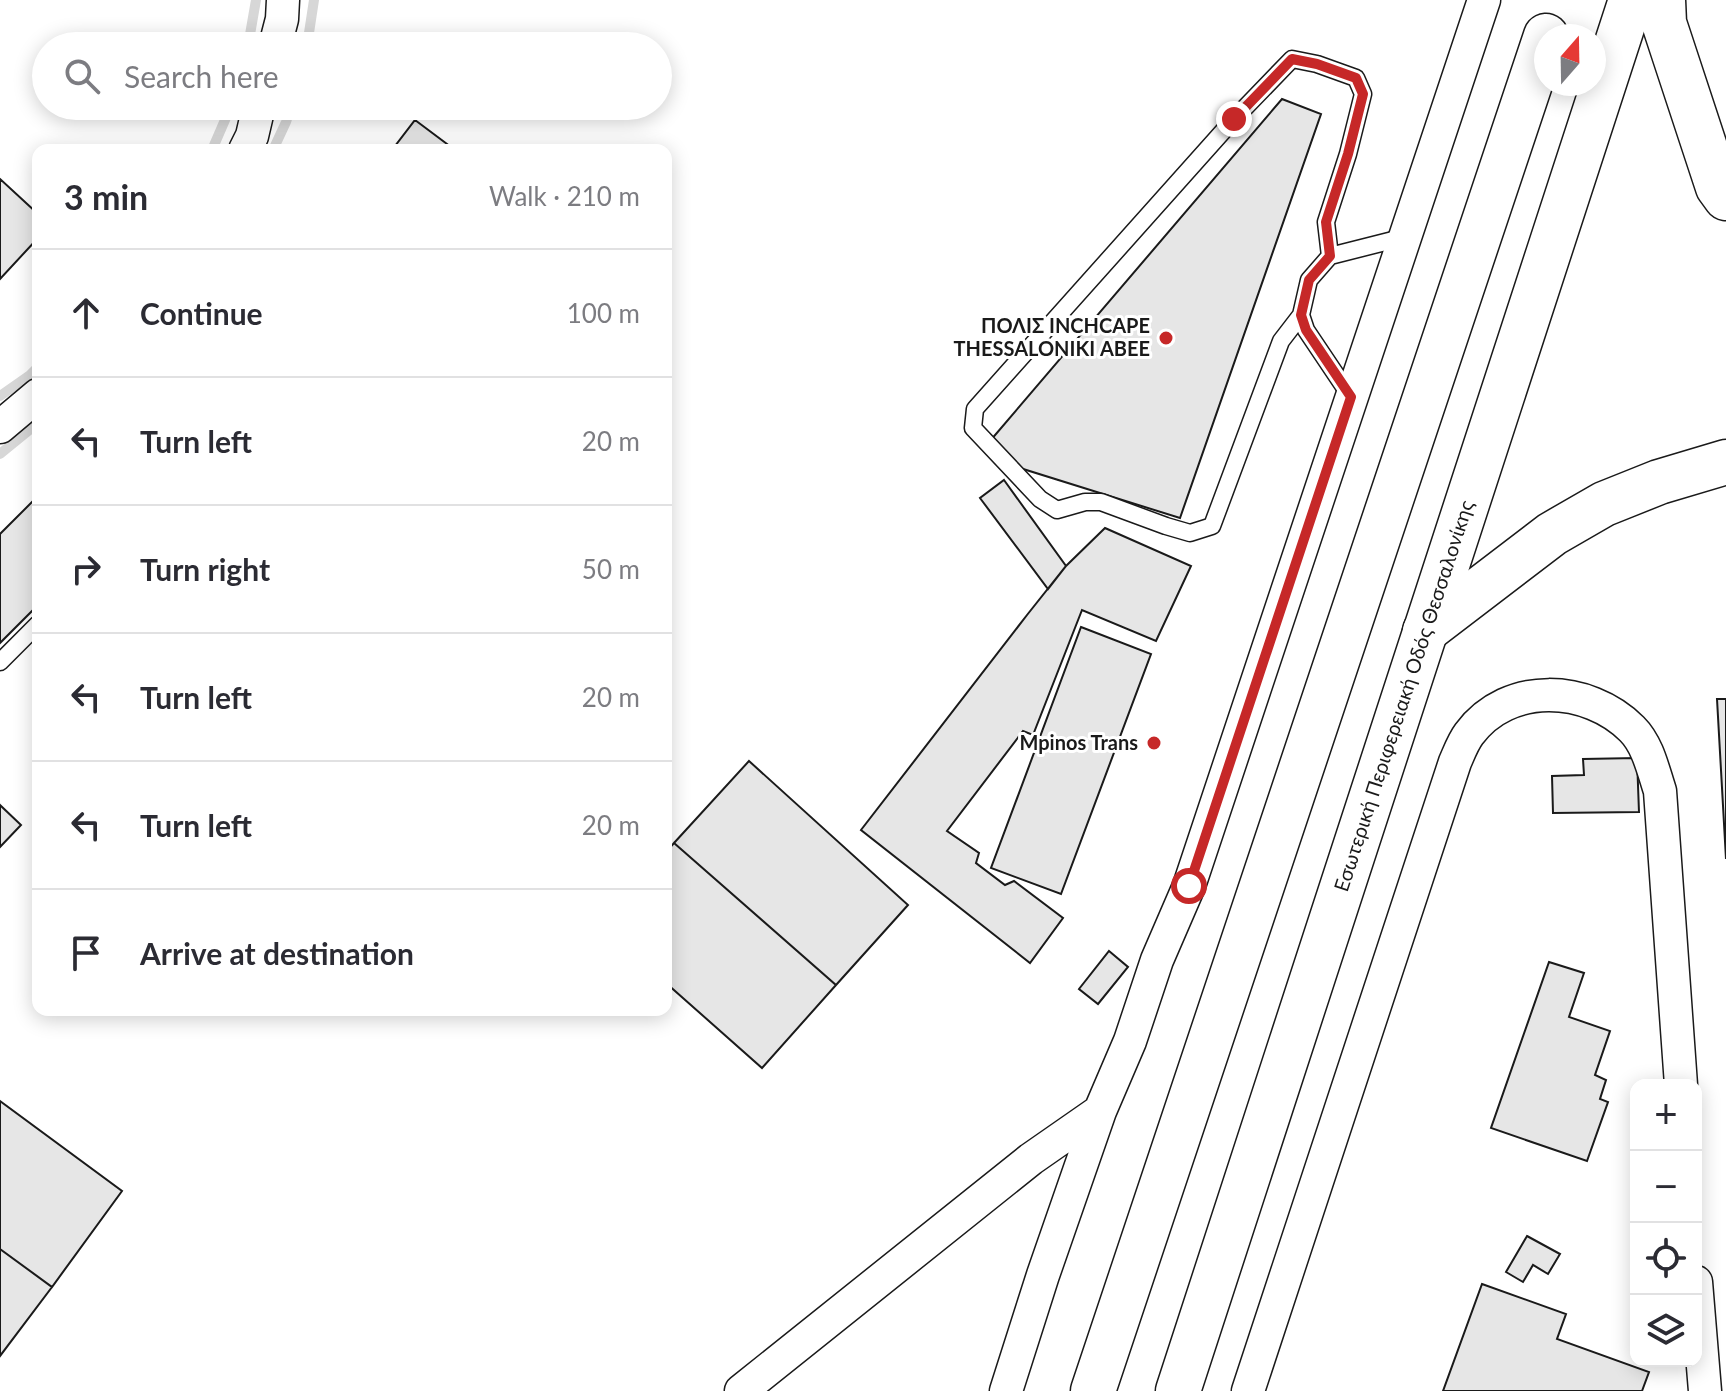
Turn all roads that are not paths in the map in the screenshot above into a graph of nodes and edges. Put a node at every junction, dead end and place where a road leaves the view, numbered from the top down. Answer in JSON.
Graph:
{"nodes":[{"id":1,"x":283,"y":0,"type":"edge"},
{"id":2,"x":1484,"y":0,"type":"edge"},
{"id":3,"x":1558,"y":0,"type":"edge"},
{"id":4,"x":1631,"y":0,"type":"edge"},
{"id":5,"x":1663,"y":0,"type":"edge"},
{"id":6,"x":1550,"y":24,"type":"edge"},
{"id":7,"x":279,"y":32,"type":"edge"},
{"id":8,"x":1534,"y":72,"type":"edge"},
{"id":9,"x":256,"y":120,"type":"edge"},
{"id":10,"x":248,"y":144,"type":"edge"},
{"id":11,"x":1726,"y":198,"type":"edge"},
{"id":12,"x":1405,"y":237,"type":"junction"},
{"id":13,"x":1330,"y":256,"type":"junction"},
{"id":14,"x":1301,"y":315,"type":"junction"},
{"id":15,"x":1351,"y":397,"type":"junction"},
{"id":16,"x":32,"y":400,"type":"edge"},
{"id":17,"x":0,"y":427,"type":"edge"},
{"id":18,"x":1726,"y":462,"type":"edge"},
{"id":19,"x":32,"y":630,"type":"edge"},
{"id":20,"x":1425,"y":631,"type":"junction"},
{"id":21,"x":0,"y":662,"type":"edge"},
{"id":22,"x":1681,"y":1079,"type":"edge"},
{"id":23,"x":1100,"y":1111,"type":"junction"},
{"id":24,"x":1031,"y":1159,"type":"junction"},
{"id":25,"x":1074,"y":1186,"type":"junction"},
{"id":26,"x":1697,"y":1295,"type":"edge"},
{"id":27,"x":741,"y":1391,"type":"edge"},
{"id":28,"x":1006,"y":1391,"type":"edge"},
{"id":29,"x":1093,"y":1391,"type":"edge"},
{"id":30,"x":1178,"y":1391,"type":"edge"},
{"id":31,"x":1248,"y":1391,"type":"edge"},
{"id":32,"x":1705,"y":1391,"type":"edge"}],
"edges":[{"from":1,"to":7,"type":"street"},
{"from":2,"to":12,"type":"street"},
{"from":3,"to":6,"type":"main road"},
{"from":4,"to":20,"type":"main road","name":"Εσωτερική Περιφερειακή Οδός Θεσσαλονίκης"},
{"from":5,"to":11,"type":"main road"},
{"from":8,"to":29,"type":"main road"},
{"from":9,"to":10,"type":"street"},
{"from":12,"to":13,"type":"lane"},
{"from":12,"to":15,"type":"street"},
{"from":13,"to":14,"type":"lane"},
{"from":13,"to":14,"type":"lane"},
{"from":14,"to":15,"type":"lane"},
{"from":15,"to":23,"type":"street"},
{"from":16,"to":17,"type":"street"},
{"from":18,"to":20,"type":"main road"},
{"from":19,"to":21,"type":"lane"},
{"from":20,"to":30,"type":"main road","name":"Εσωτερική Περιφερειακή Οδός Θεσσαλονίκης"},
{"from":22,"to":31,"type":"street"},
{"from":23,"to":24,"type":"street"},
{"from":23,"to":25,"type":"street"},
{"from":24,"to":25,"type":"street"},
{"from":24,"to":27,"type":"street"},
{"from":25,"to":28,"type":"street"},
{"from":26,"to":32,"type":"street"}]}
